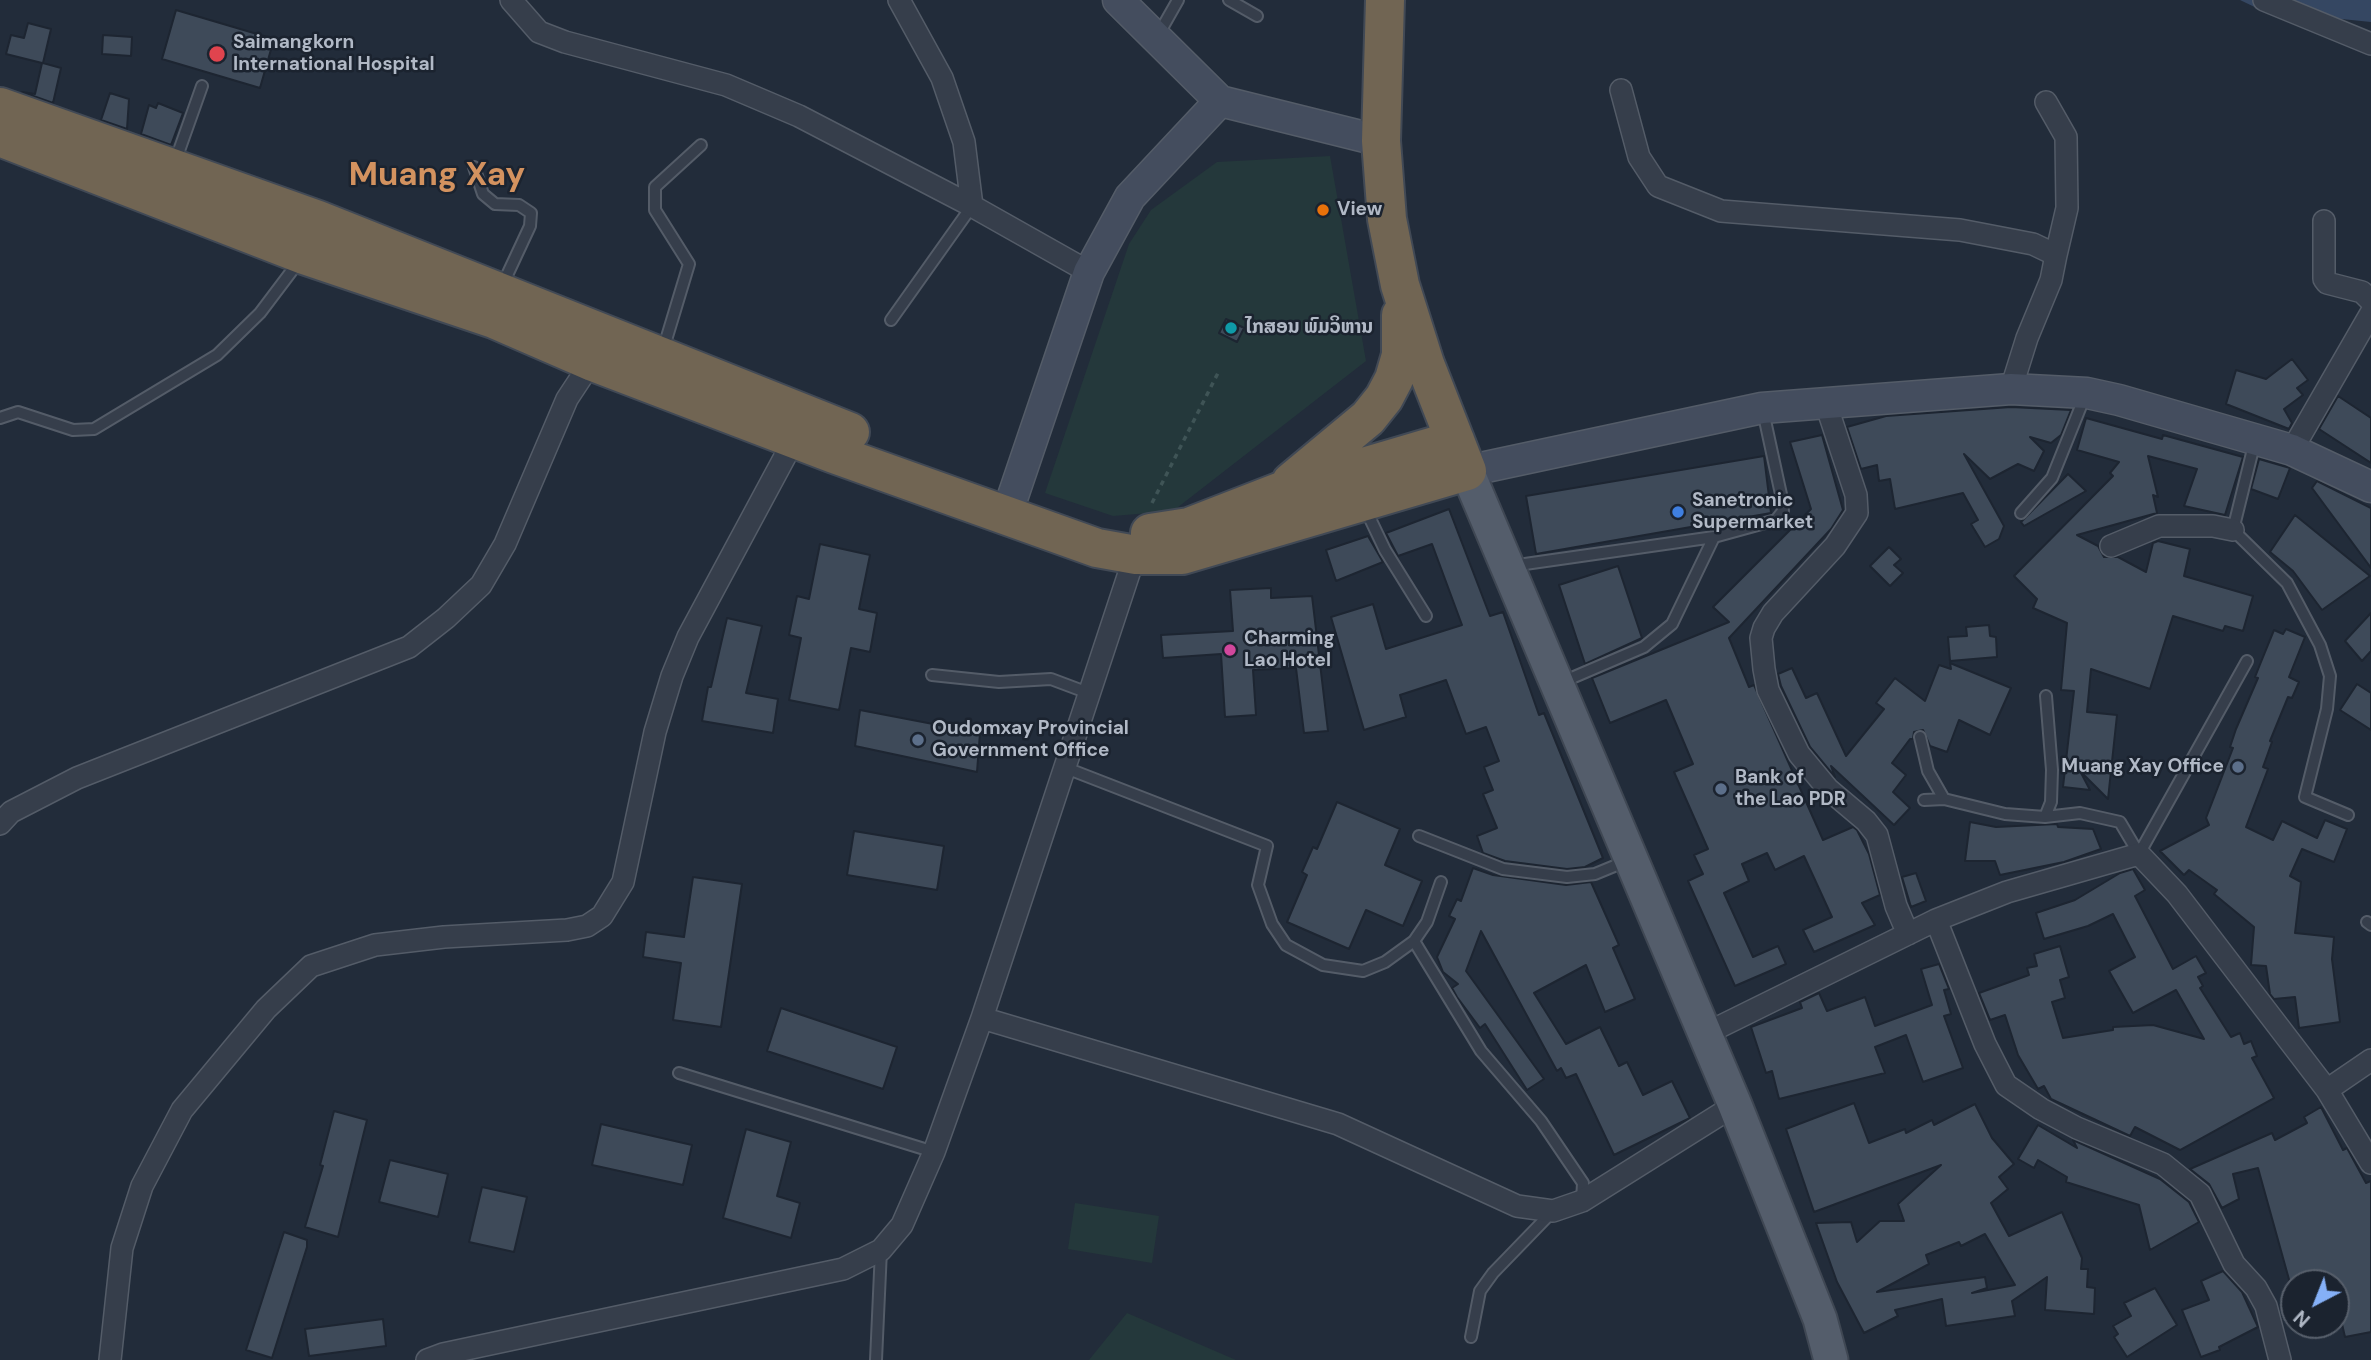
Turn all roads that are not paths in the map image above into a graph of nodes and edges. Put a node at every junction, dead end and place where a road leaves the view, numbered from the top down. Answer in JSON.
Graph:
{"nodes":[{"id":1,"x":511,"y":0,"type":"edge"},
{"id":2,"x":899,"y":0,"type":"edge"},
{"id":3,"x":1118,"y":0,"type":"edge"},
{"id":4,"x":1178,"y":0,"type":"edge"},
{"id":5,"x":1229,"y":0,"type":"edge"},
{"id":6,"x":1385,"y":0,"type":"edge"},
{"id":7,"x":2264,"y":0,"type":"edge"},
{"id":8,"x":1257,"y":16,"type":"dead end"},
{"id":9,"x":1157,"y":37,"type":"junction"},
{"id":10,"x":2371,"y":44,"type":"edge"},
{"id":11,"x":202,"y":86,"type":"dead end"},
{"id":12,"x":1620,"y":90,"type":"dead end"},
{"id":13,"x":1220,"y":101,"type":"junction"},
{"id":14,"x":2046,"y":102,"type":"dead end"},
{"id":15,"x":0,"y":107,"type":"edge"},
{"id":16,"x":0,"y":137,"type":"edge"},
{"id":17,"x":1381,"y":141,"type":"junction"},
{"id":18,"x":701,"y":145,"type":"dead end"},
{"id":19,"x":474,"y":167,"type":"dead end"},
{"id":20,"x":175,"y":181,"type":"junction"},
{"id":21,"x":972,"y":206,"type":"junction"},
{"id":22,"x":2325,"y":221,"type":"dead end"},
{"id":23,"x":2056,"y":254,"type":"junction"},
{"id":24,"x":304,"y":255,"type":"junction"},
{"id":25,"x":1089,"y":272,"type":"junction"},
{"id":26,"x":1400,"y":285,"type":"junction"},
{"id":27,"x":500,"y":292,"type":"junction"},
{"id":28,"x":2371,"y":301,"type":"edge"},
{"id":29,"x":2371,"y":313,"type":"edge"},
{"id":30,"x":891,"y":320,"type":"dead end"},
{"id":31,"x":600,"y":348,"type":"junction"},
{"id":32,"x":661,"y":356,"type":"junction"},
{"id":33,"x":2011,"y":389,"type":"junction"},
{"id":34,"x":2087,"y":393,"type":"junction"},
{"id":35,"x":1826,"y":404,"type":"junction"},
{"id":36,"x":1762,"y":408,"type":"junction"},
{"id":37,"x":0,"y":418,"type":"edge"},
{"id":38,"x":794,"y":438,"type":"junction"},
{"id":39,"x":2255,"y":438,"type":"junction"},
{"id":40,"x":838,"y":441,"type":"junction"},
{"id":41,"x":2292,"y":450,"type":"junction"},
{"id":42,"x":1461,"y":456,"type":"junction"},
{"id":43,"x":2371,"y":487,"type":"edge"},
{"id":44,"x":1279,"y":492,"type":"junction"},
{"id":45,"x":1013,"y":496,"type":"junction"},
{"id":46,"x":1362,"y":502,"type":"junction"},
{"id":47,"x":2021,"y":513,"type":"dead end"},
{"id":48,"x":2233,"y":530,"type":"junction"},
{"id":49,"x":1714,"y":537,"type":"junction"},
{"id":50,"x":1138,"y":541,"type":"junction"},
{"id":51,"x":2112,"y":546,"type":"dead end"},
{"id":52,"x":1508,"y":566,"type":"junction"},
{"id":53,"x":1426,"y":616,"type":"dead end"},
{"id":54,"x":2247,"y":662,"type":"dead end"},
{"id":55,"x":932,"y":675,"type":"dead end"},
{"id":56,"x":1557,"y":684,"type":"junction"},
{"id":57,"x":1091,"y":694,"type":"junction"},
{"id":58,"x":2046,"y":696,"type":"dead end"},
{"id":59,"x":1920,"y":737,"type":"dead end"},
{"id":60,"x":1066,"y":768,"type":"junction"},
{"id":61,"x":1944,"y":799,"type":"junction"},
{"id":62,"x":1924,"y":800,"type":"dead end"},
{"id":63,"x":2348,"y":815,"type":"dead end"},
{"id":64,"x":2045,"y":817,"type":"junction"},
{"id":65,"x":0,"y":824,"type":"edge"},
{"id":66,"x":1419,"y":836,"type":"dead end"},
{"id":67,"x":2139,"y":854,"type":"junction"},
{"id":68,"x":1632,"y":859,"type":"junction"},
{"id":69,"x":1441,"y":882,"type":"dead end"},
{"id":70,"x":1936,"y":920,"type":"junction"},
{"id":71,"x":1908,"y":934,"type":"junction"},
{"id":72,"x":1414,"y":941,"type":"junction"},
{"id":73,"x":982,"y":1018,"type":"junction"},
{"id":74,"x":1705,"y":1034,"type":"junction"},
{"id":75,"x":2371,"y":1060,"type":"edge"},
{"id":76,"x":679,"y":1073,"type":"dead end"},
{"id":77,"x":2327,"y":1090,"type":"junction"},
{"id":78,"x":1735,"y":1105,"type":"junction"},
{"id":79,"x":934,"y":1152,"type":"junction"},
{"id":80,"x":2371,"y":1163,"type":"edge"},
{"id":81,"x":1581,"y":1201,"type":"junction"},
{"id":82,"x":1553,"y":1211,"type":"junction"},
{"id":83,"x":881,"y":1251,"type":"junction"},
{"id":84,"x":1471,"y":1337,"type":"dead end"},
{"id":85,"x":110,"y":1360,"type":"edge"},
{"id":86,"x":427,"y":1360,"type":"edge"},
{"id":87,"x":876,"y":1360,"type":"edge"},
{"id":88,"x":1831,"y":1360,"type":"edge"},
{"id":89,"x":2280,"y":1360,"type":"edge"}],
"edges":[{"from":1,"to":21,"type":"street"},
{"from":2,"to":21,"type":"street"},
{"from":3,"to":9,"type":"street"},
{"from":4,"to":9,"type":"lane"},
{"from":5,"to":8,"type":"lane"},
{"from":6,"to":17,"type":"highway"},
{"from":7,"to":10,"type":"street"},
{"from":9,"to":13,"type":"street"},
{"from":11,"to":20,"type":"lane"},
{"from":12,"to":23,"type":"street"},
{"from":13,"to":17,"type":"street"},
{"from":13,"to":25,"type":"street"},
{"from":14,"to":23,"type":"street"},
{"from":15,"to":20,"type":"highway"},
{"from":16,"to":20,"type":"highway"},
{"from":17,"to":26,"type":"highway"},
{"from":18,"to":32,"type":"lane"},
{"from":19,"to":27,"type":"lane"},
{"from":20,"to":24,"type":"highway"},
{"from":20,"to":27,"type":"highway"},
{"from":21,"to":25,"type":"street"},
{"from":21,"to":30,"type":"lane"},
{"from":22,"to":28,"type":"street"},
{"from":23,"to":33,"type":"street"},
{"from":24,"to":31,"type":"highway"},
{"from":24,"to":37,"type":"lane"},
{"from":25,"to":45,"type":"street"},
{"from":26,"to":42,"type":"highway"},
{"from":26,"to":44,"type":"highway"},
{"from":27,"to":31,"type":"highway"},
{"from":29,"to":41,"type":"street"},
{"from":31,"to":32,"type":"highway"},
{"from":31,"to":38,"type":"highway"},
{"from":31,"to":65,"type":"street"},
{"from":32,"to":40,"type":"highway"},
{"from":33,"to":34,"type":"street"},
{"from":33,"to":35,"type":"street"},
{"from":34,"to":39,"type":"street"},
{"from":34,"to":47,"type":"lane"},
{"from":35,"to":36,"type":"street"},
{"from":35,"to":71,"type":"street"},
{"from":36,"to":42,"type":"street"},
{"from":36,"to":49,"type":"lane"},
{"from":38,"to":40,"type":"highway"},
{"from":38,"to":85,"type":"street"},
{"from":39,"to":41,"type":"street"},
{"from":39,"to":48,"type":"lane"},
{"from":40,"to":45,"type":"highway"},
{"from":40,"to":50,"type":"highway"},
{"from":41,"to":43,"type":"street"},
{"from":42,"to":44,"type":"highway"},
{"from":42,"to":46,"type":"highway"},
{"from":42,"to":52,"type":"main road"},
{"from":44,"to":50,"type":"highway"},
{"from":45,"to":50,"type":"highway"},
{"from":46,"to":50,"type":"highway"},
{"from":46,"to":53,"type":"lane"},
{"from":48,"to":51,"type":"street"},
{"from":48,"to":63,"type":"lane"},
{"from":49,"to":52,"type":"lane"},
{"from":49,"to":56,"type":"lane"},
{"from":50,"to":57,"type":"street"},
{"from":52,"to":56,"type":"main road"},
{"from":54,"to":67,"type":"lane"},
{"from":55,"to":57,"type":"lane"},
{"from":56,"to":68,"type":"main road"},
{"from":57,"to":60,"type":"street"},
{"from":58,"to":64,"type":"lane"},
{"from":59,"to":61,"type":"lane"},
{"from":60,"to":72,"type":"lane"},
{"from":60,"to":73,"type":"street"},
{"from":61,"to":62,"type":"lane"},
{"from":61,"to":64,"type":"lane"},
{"from":64,"to":67,"type":"lane"},
{"from":66,"to":68,"type":"lane"},
{"from":67,"to":70,"type":"street"},
{"from":67,"to":77,"type":"street"},
{"from":68,"to":74,"type":"main road"},
{"from":69,"to":72,"type":"lane"},
{"from":70,"to":71,"type":"street"},
{"from":70,"to":89,"type":"street"},
{"from":71,"to":74,"type":"street"},
{"from":72,"to":81,"type":"lane"},
{"from":73,"to":79,"type":"street"},
{"from":73,"to":82,"type":"street"},
{"from":74,"to":78,"type":"main road"},
{"from":75,"to":77,"type":"street"},
{"from":76,"to":79,"type":"lane"},
{"from":77,"to":80,"type":"street"},
{"from":78,"to":81,"type":"street"},
{"from":78,"to":88,"type":"main road"},
{"from":79,"to":83,"type":"street"},
{"from":81,"to":82,"type":"street"},
{"from":82,"to":84,"type":"lane"},
{"from":83,"to":86,"type":"street"},
{"from":83,"to":87,"type":"lane"}]}
